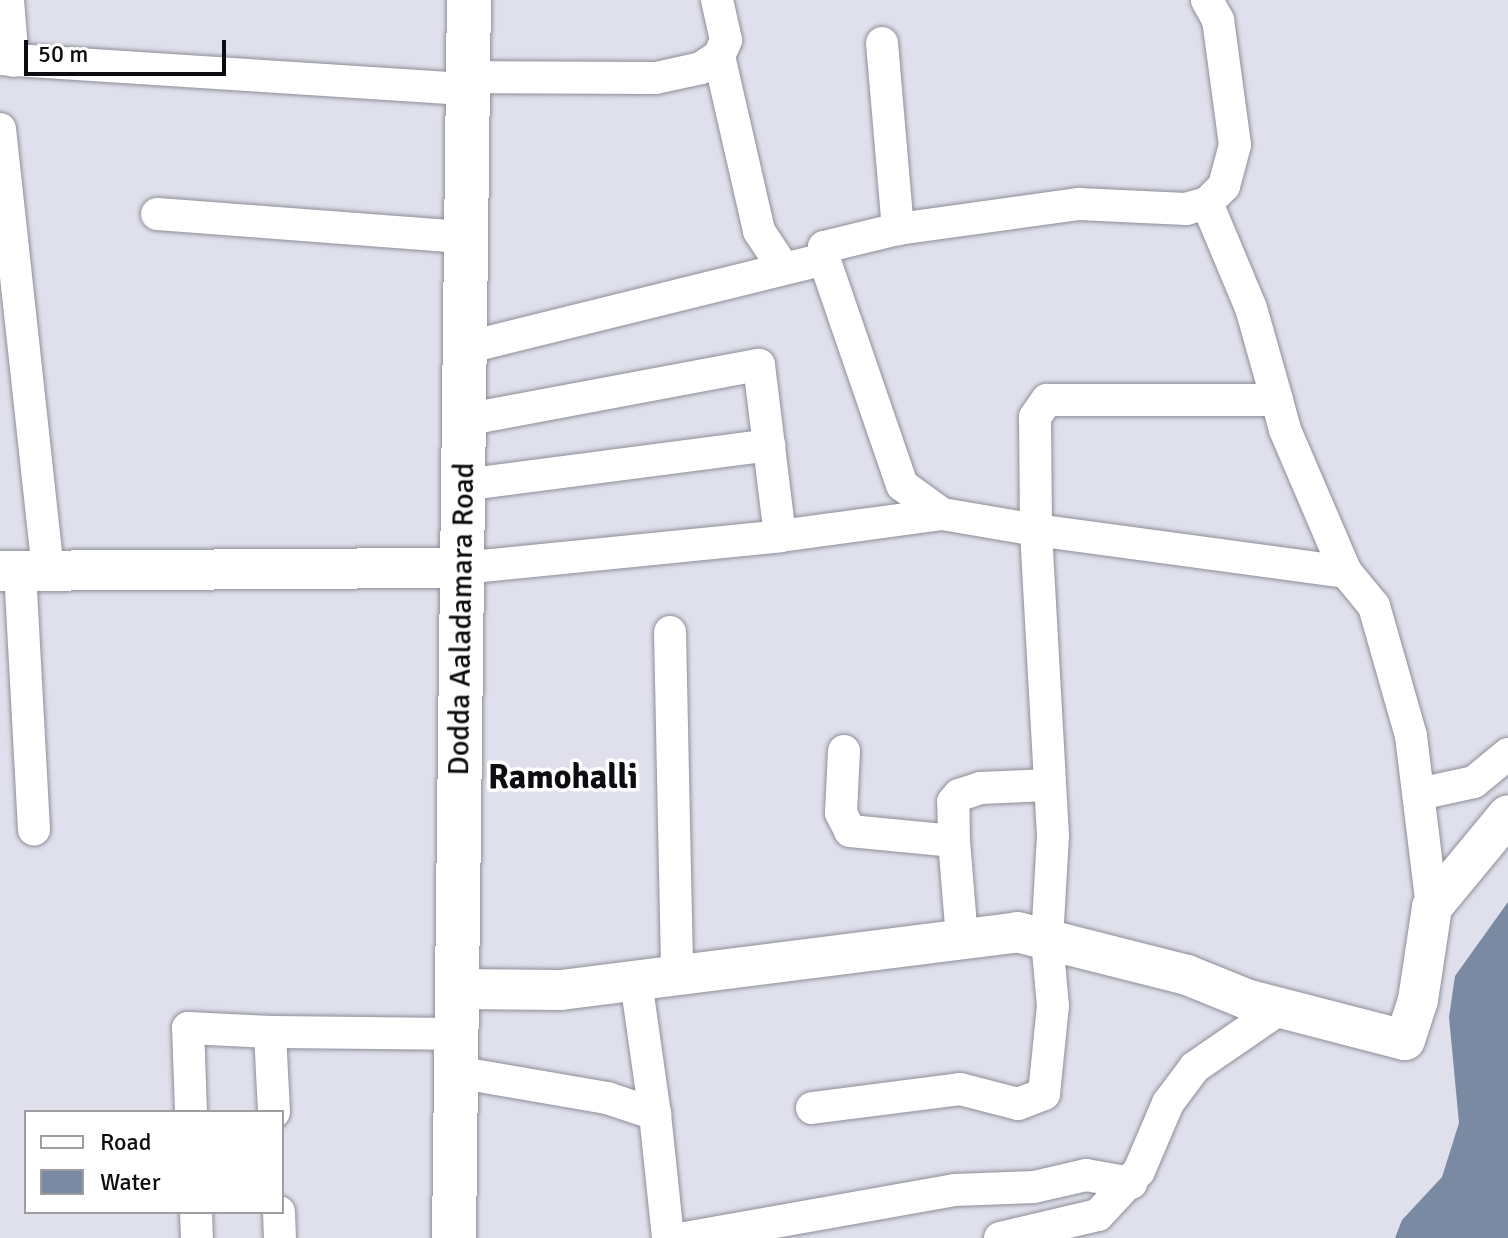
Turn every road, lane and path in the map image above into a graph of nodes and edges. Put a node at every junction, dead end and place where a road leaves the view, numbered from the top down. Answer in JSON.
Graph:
{"nodes":[{"id":1,"x":8,"y":0,"type":"edge"},
{"id":2,"x":469,"y":0,"type":"edge"},
{"id":3,"x":717,"y":0,"type":"edge"},
{"id":4,"x":1207,"y":0,"type":"edge"},
{"id":5,"x":882,"y":43,"type":"dead end"},
{"id":6,"x":719,"y":56,"type":"junction"},
{"id":7,"x":6,"y":60,"type":"edge"},
{"id":8,"x":468,"y":83,"type":"junction"},
{"id":9,"x":0,"y":129,"type":"edge"},
{"id":10,"x":4,"y":200,"type":"edge"},
{"id":11,"x":1207,"y":203,"type":"junction"},
{"id":12,"x":157,"y":214,"type":"dead end"},
{"id":13,"x":898,"y":229,"type":"junction"},
{"id":14,"x":466,"y":237,"type":"junction"},
{"id":15,"x":824,"y":259,"type":"junction"},
{"id":16,"x":784,"y":269,"type":"junction"},
{"id":17,"x":10,"y":318,"type":"edge"},
{"id":18,"x":465,"y":348,"type":"junction"},
{"id":19,"x":1277,"y":400,"type":"junction"},
{"id":20,"x":464,"y":420,"type":"junction"},
{"id":21,"x":769,"y":445,"type":"junction"},
{"id":22,"x":463,"y":485,"type":"junction"},
{"id":23,"x":942,"y":514,"type":"junction"},
{"id":24,"x":1036,"y":530,"type":"junction"},
{"id":25,"x":780,"y":536,"type":"junction"},
{"id":26,"x":462,"y":568,"type":"junction"},
{"id":27,"x":23,"y":571,"type":"edge"},
{"id":28,"x":1346,"y":572,"type":"junction"},
{"id":29,"x":670,"y":632,"type":"dead end"},
{"id":30,"x":844,"y":751,"type":"dead end"},
{"id":31,"x":1508,"y":754,"type":"edge"},
{"id":32,"x":1050,"y":785,"type":"junction"},
{"id":33,"x":1419,"y":794,"type":"junction"},
{"id":34,"x":1508,"y":815,"type":"edge"},
{"id":35,"x":34,"y":830,"type":"dead end"},
{"id":36,"x":954,"y":841,"type":"junction"},
{"id":37,"x":1432,"y":907,"type":"junction"},
{"id":38,"x":962,"y":939,"type":"junction"},
{"id":39,"x":1047,"y":940,"type":"junction"},
{"id":40,"x":677,"y":976,"type":"junction"},
{"id":41,"x":636,"y":981,"type":"junction"},
{"id":42,"x":457,"y":989,"type":"junction"},
{"id":43,"x":1281,"y":1008,"type":"junction"},
{"id":44,"x":270,"y":1032,"type":"junction"},
{"id":45,"x":456,"y":1053,"type":"junction"},
{"id":46,"x":812,"y":1108,"type":"dead end"},
{"id":47,"x":191,"y":1110,"type":"edge"},
{"id":48,"x":274,"y":1110,"type":"edge"},
{"id":49,"x":655,"y":1114,"type":"junction"},
{"id":50,"x":1131,"y":1183,"type":"junction"},
{"id":51,"x":990,"y":1188,"type":"junction"},
{"id":52,"x":196,"y":1214,"type":"edge"},
{"id":53,"x":279,"y":1214,"type":"edge"},
{"id":54,"x":197,"y":1238,"type":"edge"},
{"id":55,"x":280,"y":1238,"type":"edge"},
{"id":56,"x":454,"y":1238,"type":"edge"},
{"id":57,"x":668,"y":1238,"type":"edge"},
{"id":58,"x":685,"y":1238,"type":"edge"},
{"id":59,"x":1000,"y":1238,"type":"edge"}],
"edges":[{"from":1,"to":7,"type":"street"},
{"from":2,"to":8,"type":"main road","name":"Dodda Aaladamara Road"},
{"from":3,"to":6,"type":"street"},
{"from":4,"to":11,"type":"street"},
{"from":5,"to":13,"type":"street"},
{"from":6,"to":8,"type":"street"},
{"from":6,"to":16,"type":"street"},
{"from":7,"to":8,"type":"street"},
{"from":8,"to":14,"type":"main road","name":"Dodda Aaladamara Road"},
{"from":9,"to":10,"type":"street"},
{"from":10,"to":17,"type":"street"},
{"from":11,"to":13,"type":"street"},
{"from":11,"to":19,"type":"street"},
{"from":12,"to":14,"type":"street"},
{"from":13,"to":15,"type":"street"},
{"from":14,"to":18,"type":"main road","name":"Dodda Aaladamara Road"},
{"from":15,"to":16,"type":"street"},
{"from":15,"to":23,"type":"street"},
{"from":16,"to":18,"type":"street"},
{"from":17,"to":27,"type":"street"},
{"from":18,"to":20,"type":"main road","name":"Dodda Aaladamara Road"},
{"from":19,"to":24,"type":"street"},
{"from":19,"to":28,"type":"street"},
{"from":20,"to":21,"type":"street"},
{"from":20,"to":22,"type":"main road","name":"Dodda Aaladamara Road"},
{"from":21,"to":22,"type":"street"},
{"from":21,"to":25,"type":"street"},
{"from":22,"to":26,"type":"main road","name":"Dodda Aaladamara Road"},
{"from":23,"to":24,"type":"street"},
{"from":23,"to":25,"type":"street"},
{"from":24,"to":28,"type":"street"},
{"from":24,"to":32,"type":"street"},
{"from":25,"to":26,"type":"street"},
{"from":26,"to":27,"type":"street"},
{"from":26,"to":42,"type":"main road","name":"Dodda Aaladamara Road"},
{"from":27,"to":35,"type":"street"},
{"from":28,"to":33,"type":"street"},
{"from":29,"to":40,"type":"street"},
{"from":30,"to":36,"type":"street"},
{"from":31,"to":33,"type":"street"},
{"from":32,"to":36,"type":"street"},
{"from":32,"to":39,"type":"street"},
{"from":33,"to":37,"type":"street"},
{"from":34,"to":37,"type":"street"},
{"from":36,"to":38,"type":"street"},
{"from":37,"to":43,"type":"street"},
{"from":38,"to":39,"type":"street"},
{"from":38,"to":40,"type":"street"},
{"from":39,"to":43,"type":"street"},
{"from":39,"to":46,"type":"street"},
{"from":40,"to":41,"type":"street"},
{"from":41,"to":42,"type":"street"},
{"from":41,"to":49,"type":"street"},
{"from":42,"to":45,"type":"main road","name":"Dodda Aaladamara Road"},
{"from":43,"to":50,"type":"street"},
{"from":44,"to":45,"type":"street"},
{"from":44,"to":47,"type":"street"},
{"from":44,"to":48,"type":"street"},
{"from":45,"to":49,"type":"street"},
{"from":45,"to":56,"type":"main road","name":"Dodda Aaladamara Road"},
{"from":49,"to":57,"type":"street"},
{"from":50,"to":51,"type":"street"},
{"from":50,"to":59,"type":"street"},
{"from":51,"to":58,"type":"street"},
{"from":51,"to":59,"type":"street"},
{"from":52,"to":54,"type":"street"},
{"from":53,"to":55,"type":"street"}]}
